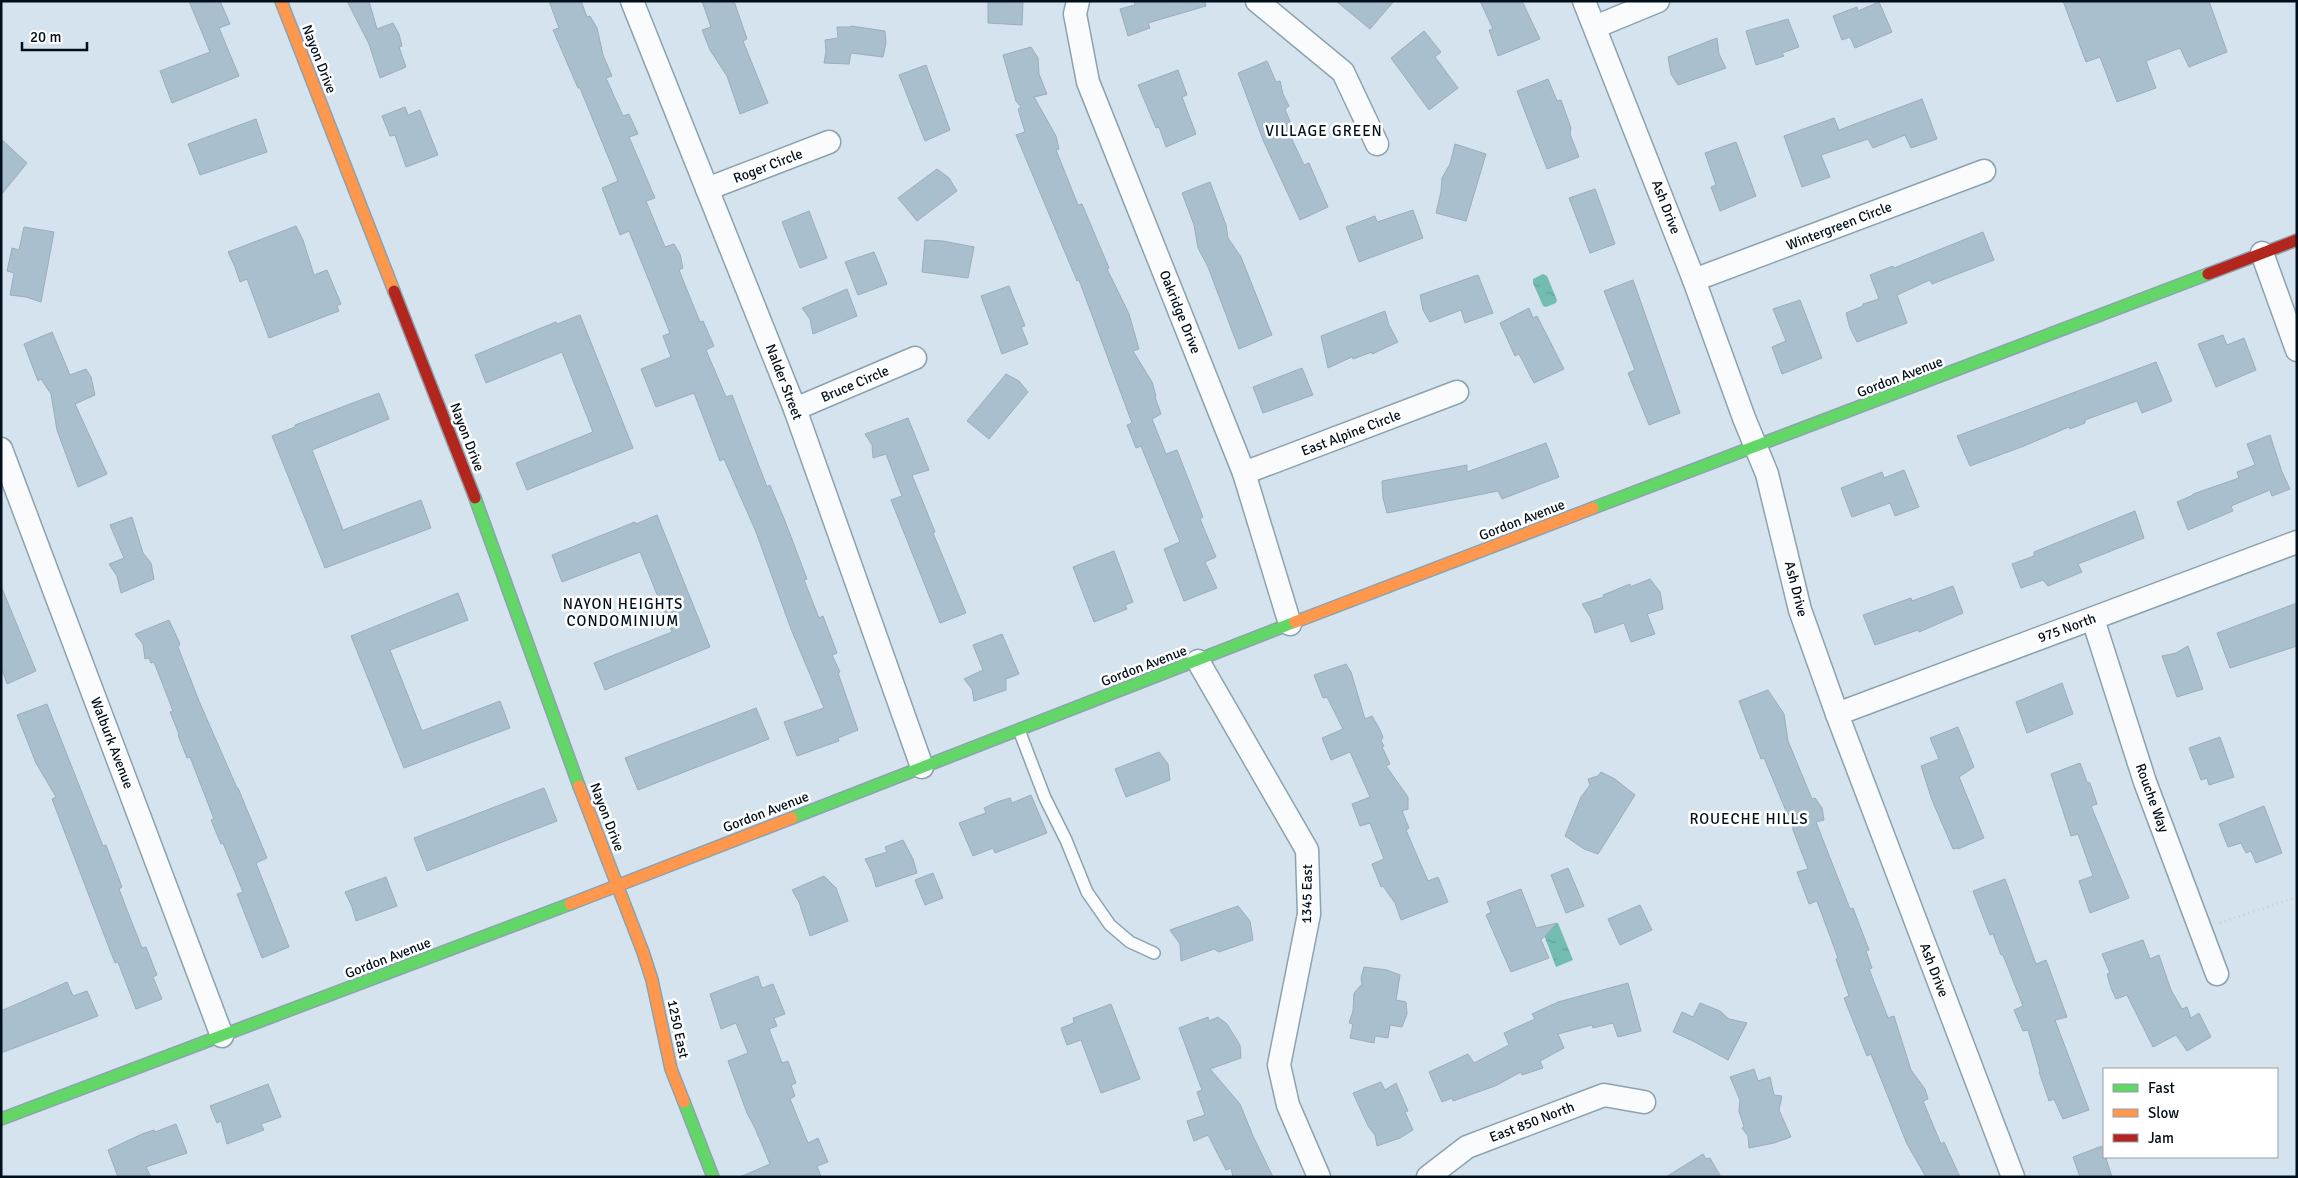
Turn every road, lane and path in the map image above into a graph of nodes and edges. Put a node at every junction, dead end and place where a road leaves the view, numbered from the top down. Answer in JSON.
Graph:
{"nodes":[{"id":1,"x":281,"y":1,"type":"edge"},
{"id":2,"x":632,"y":1,"type":"edge"},
{"id":3,"x":1078,"y":1,"type":"edge"},
{"id":4,"x":1257,"y":1,"type":"edge"},
{"id":5,"x":1584,"y":1,"type":"edge"},
{"id":6,"x":1658,"y":1,"type":"edge"},
{"id":7,"x":1595,"y":26,"type":"junction"},
{"id":8,"x":829,"y":142,"type":"dead end"},
{"id":9,"x":1377,"y":144,"type":"dead end"},
{"id":10,"x":1984,"y":171,"type":"dead end"},
{"id":11,"x":707,"y":189,"type":"junction"},
{"id":12,"x":2297,"y":240,"type":"edge"},
{"id":13,"x":2262,"y":253,"type":"junction"},
{"id":14,"x":1694,"y":280,"type":"junction"},
{"id":15,"x":2297,"y":350,"type":"edge"},
{"id":16,"x":915,"y":358,"type":"dead end"},
{"id":17,"x":1458,"y":392,"type":"dead end"},
{"id":18,"x":795,"y":409,"type":"junction"},
{"id":19,"x":1756,"y":447,"type":"junction"},
{"id":20,"x":1,"y":449,"type":"edge"},
{"id":21,"x":1244,"y":473,"type":"junction"},
{"id":22,"x":2297,"y":542,"type":"edge"},
{"id":23,"x":2093,"y":619,"type":"junction"},
{"id":24,"x":1290,"y":624,"type":"junction"},
{"id":25,"x":1198,"y":661,"type":"junction"},
{"id":26,"x":1837,"y":714,"type":"junction"},
{"id":27,"x":1019,"y":730,"type":"junction"},
{"id":28,"x":922,"y":768,"type":"junction"},
{"id":29,"x":617,"y":886,"type":"junction"},
{"id":30,"x":2297,"y":897,"type":"edge"},
{"id":31,"x":2200,"y":929,"type":"junction"},
{"id":32,"x":1154,"y":953,"type":"dead end"},
{"id":33,"x":2217,"y":974,"type":"dead end"},
{"id":34,"x":222,"y":1036,"type":"junction"},
{"id":35,"x":1644,"y":1102,"type":"dead end"},
{"id":36,"x":1,"y":1119,"type":"edge"},
{"id":37,"x":713,"y":1177,"type":"edge"},
{"id":38,"x":1319,"y":1177,"type":"edge"},
{"id":39,"x":1428,"y":1177,"type":"edge"},
{"id":40,"x":2013,"y":1177,"type":"edge"}],
"edges":[{"from":1,"to":29,"type":"main road","name":"Nayon Drive"},
{"from":2,"to":11,"type":"street","name":"Nalder Street"},
{"from":3,"to":21,"type":"street","name":"Oakridge Drive"},
{"from":4,"to":9,"type":"street"},
{"from":5,"to":7,"type":"street","name":"Ash Drive"},
{"from":6,"to":7,"type":"street"},
{"from":7,"to":14,"type":"street","name":"Ash Drive"},
{"from":8,"to":11,"type":"street","name":"Roger Circle"},
{"from":10,"to":14,"type":"street","name":"Wintergreen Circle"},
{"from":11,"to":18,"type":"street","name":"Nalder Street"},
{"from":12,"to":13,"type":"main road","name":"Gordon Avenue"},
{"from":13,"to":15,"type":"street"},
{"from":13,"to":19,"type":"main road","name":"Gordon Avenue"},
{"from":14,"to":19,"type":"street","name":"Ash Drive"},
{"from":16,"to":18,"type":"street","name":"Bruce Circle"},
{"from":17,"to":21,"type":"street","name":"East Alpine Circle"},
{"from":18,"to":28,"type":"street","name":"Nalder Street"},
{"from":19,"to":24,"type":"main road","name":"Gordon Avenue"},
{"from":19,"to":26,"type":"street","name":"Ash Drive"},
{"from":20,"to":34,"type":"street","name":"Walburk Avenue"},
{"from":21,"to":24,"type":"street","name":"Oakridge Drive"},
{"from":22,"to":23,"type":"street","name":"975 North"},
{"from":23,"to":26,"type":"street","name":"975 North"},
{"from":23,"to":31,"type":"street","name":"Rouche Way"},
{"from":24,"to":25,"type":"main road","name":"Gordon Avenue"},
{"from":25,"to":27,"type":"main road","name":"Gordon Avenue"},
{"from":25,"to":38,"type":"street","name":"1345 East"},
{"from":26,"to":40,"type":"street","name":"Ash Drive"},
{"from":27,"to":28,"type":"main road","name":"Gordon Avenue"},
{"from":27,"to":32,"type":"lane"},
{"from":28,"to":29,"type":"main road","name":"Gordon Avenue"},
{"from":29,"to":34,"type":"main road","name":"Gordon Avenue"},
{"from":29,"to":37,"type":"main road","name":"1250 East"},
{"from":30,"to":31,"type":"path"},
{"from":31,"to":33,"type":"street","name":"Rouche Way"},
{"from":34,"to":36,"type":"main road","name":"Gordon Avenue"},
{"from":35,"to":39,"type":"street","name":"East 850 North"}]}
